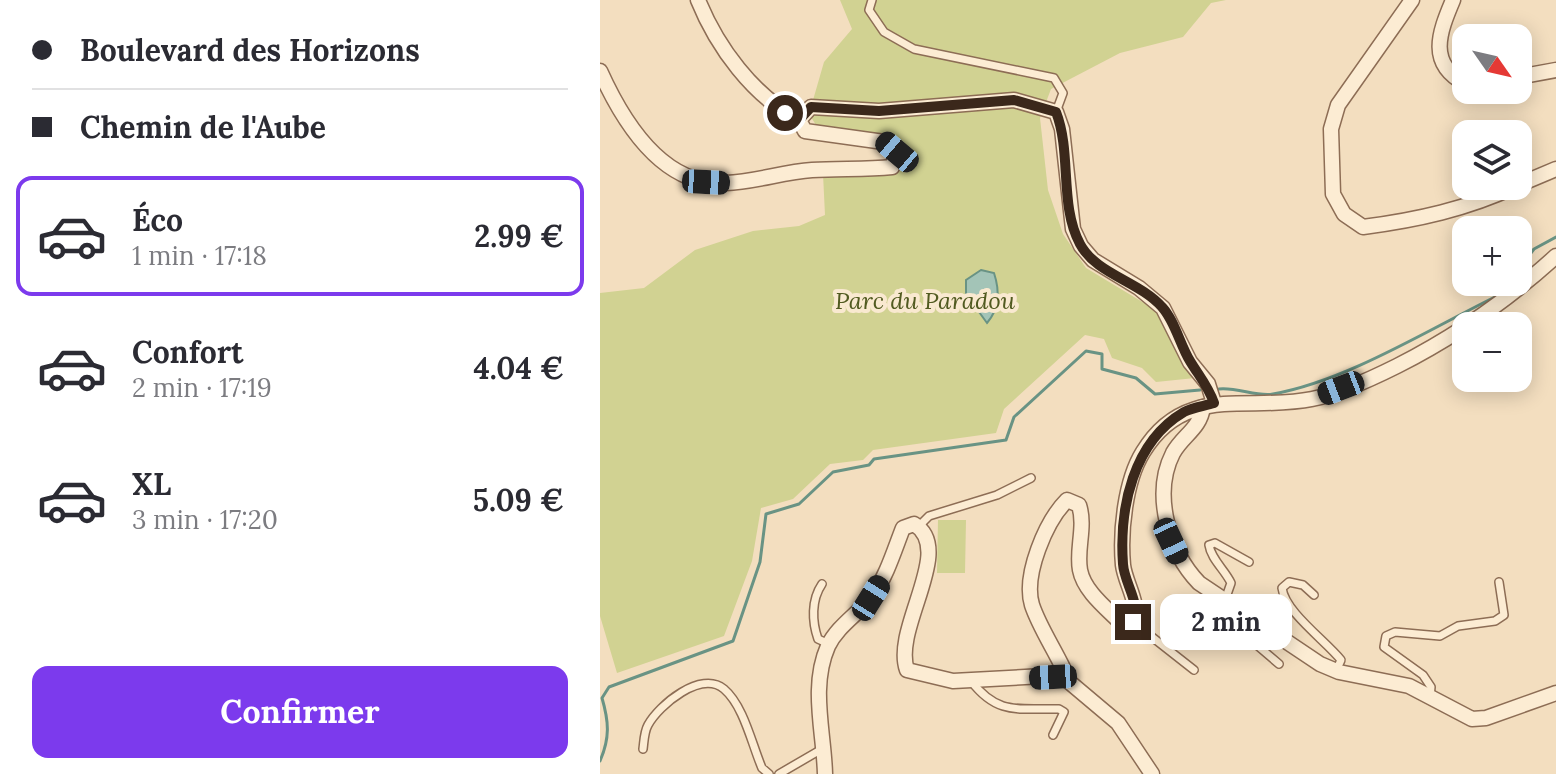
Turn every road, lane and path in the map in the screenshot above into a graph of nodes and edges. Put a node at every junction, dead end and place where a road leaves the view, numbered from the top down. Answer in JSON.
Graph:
{"nodes":[{"id":1,"x":698,"y":0,"type":"edge"},
{"id":2,"x":872,"y":0,"type":"edge"},
{"id":3,"x":1412,"y":0,"type":"edge"},
{"id":4,"x":1453,"y":0,"type":"edge"},
{"id":5,"x":1556,"y":70,"type":"edge"},
{"id":6,"x":600,"y":71,"type":"edge"},
{"id":7,"x":1532,"y":74,"type":"edge"},
{"id":8,"x":1452,"y":77,"type":"edge"},
{"id":9,"x":1056,"y":112,"type":"junction"},
{"id":10,"x":799,"y":120,"type":"junction"},
{"id":11,"x":1556,"y":169,"type":"edge"},
{"id":12,"x":1532,"y":179,"type":"edge"},
{"id":13,"x":1486,"y":200,"type":"edge"},
{"id":14,"x":1556,"y":256,"type":"edge"},
{"id":15,"x":1208,"y":405,"type":"junction"},
{"id":16,"x":1031,"y":478,"type":"dead end"},
{"id":17,"x":918,"y":527,"type":"junction"},
{"id":18,"x":1249,"y":562,"type":"dead end"},
{"id":19,"x":1499,"y":582,"type":"dead end"},
{"id":20,"x":822,"y":584,"type":"dead end"},
{"id":21,"x":1212,"y":591,"type":"junction"},
{"id":22,"x":1314,"y":595,"type":"dead end"},
{"id":23,"x":1225,"y":600,"type":"junction"},
{"id":24,"x":1133,"y":622,"type":"junction"},
{"id":25,"x":829,"y":644,"type":"junction"},
{"id":26,"x":1279,"y":664,"type":"dead end"},
{"id":27,"x":1194,"y":670,"type":"dead end"},
{"id":28,"x":1336,"y":671,"type":"junction"},
{"id":29,"x":1061,"y":675,"type":"junction"},
{"id":30,"x":971,"y":681,"type":"junction"},
{"id":31,"x":1556,"y":693,"type":"edge"},
{"id":32,"x":1430,"y":698,"type":"junction"},
{"id":33,"x":1053,"y":735,"type":"dead end"},
{"id":34,"x":643,"y":749,"type":"dead end"},
{"id":35,"x":822,"y":749,"type":"junction"},
{"id":36,"x":769,"y":774,"type":"edge"},
{"id":37,"x":779,"y":774,"type":"edge"},
{"id":38,"x":825,"y":774,"type":"edge"},
{"id":39,"x":1152,"y":774,"type":"edge"}],
"edges":[{"from":1,"to":10,"type":"street"},
{"from":2,"to":9,"type":"lane"},
{"from":3,"to":13,"type":"street"},
{"from":4,"to":8,"type":"street"},
{"from":5,"to":7,"type":"street"},
{"from":6,"to":10,"type":"street"},
{"from":9,"to":10,"type":"street"},
{"from":9,"to":15,"type":"street"},
{"from":11,"to":12,"type":"street"},
{"from":14,"to":15,"type":"street"},
{"from":15,"to":21,"type":"street"},
{"from":15,"to":24,"type":"street"},
{"from":16,"to":17,"type":"lane"},
{"from":17,"to":25,"type":"street"},
{"from":17,"to":30,"type":"street"},
{"from":18,"to":23,"type":"lane"},
{"from":19,"to":32,"type":"lane"},
{"from":20,"to":25,"type":"lane"},
{"from":21,"to":23,"type":"street"},
{"from":21,"to":26,"type":"lane"},
{"from":22,"to":28,"type":"lane"},
{"from":23,"to":28,"type":"street"},
{"from":24,"to":27,"type":"lane"},
{"from":24,"to":29,"type":"street"},
{"from":25,"to":35,"type":"street"},
{"from":28,"to":32,"type":"street"},
{"from":29,"to":30,"type":"street"},
{"from":29,"to":39,"type":"street"},
{"from":30,"to":33,"type":"lane"},
{"from":31,"to":32,"type":"street"},
{"from":34,"to":36,"type":"lane"},
{"from":35,"to":37,"type":"lane"},
{"from":35,"to":38,"type":"street"}]}
